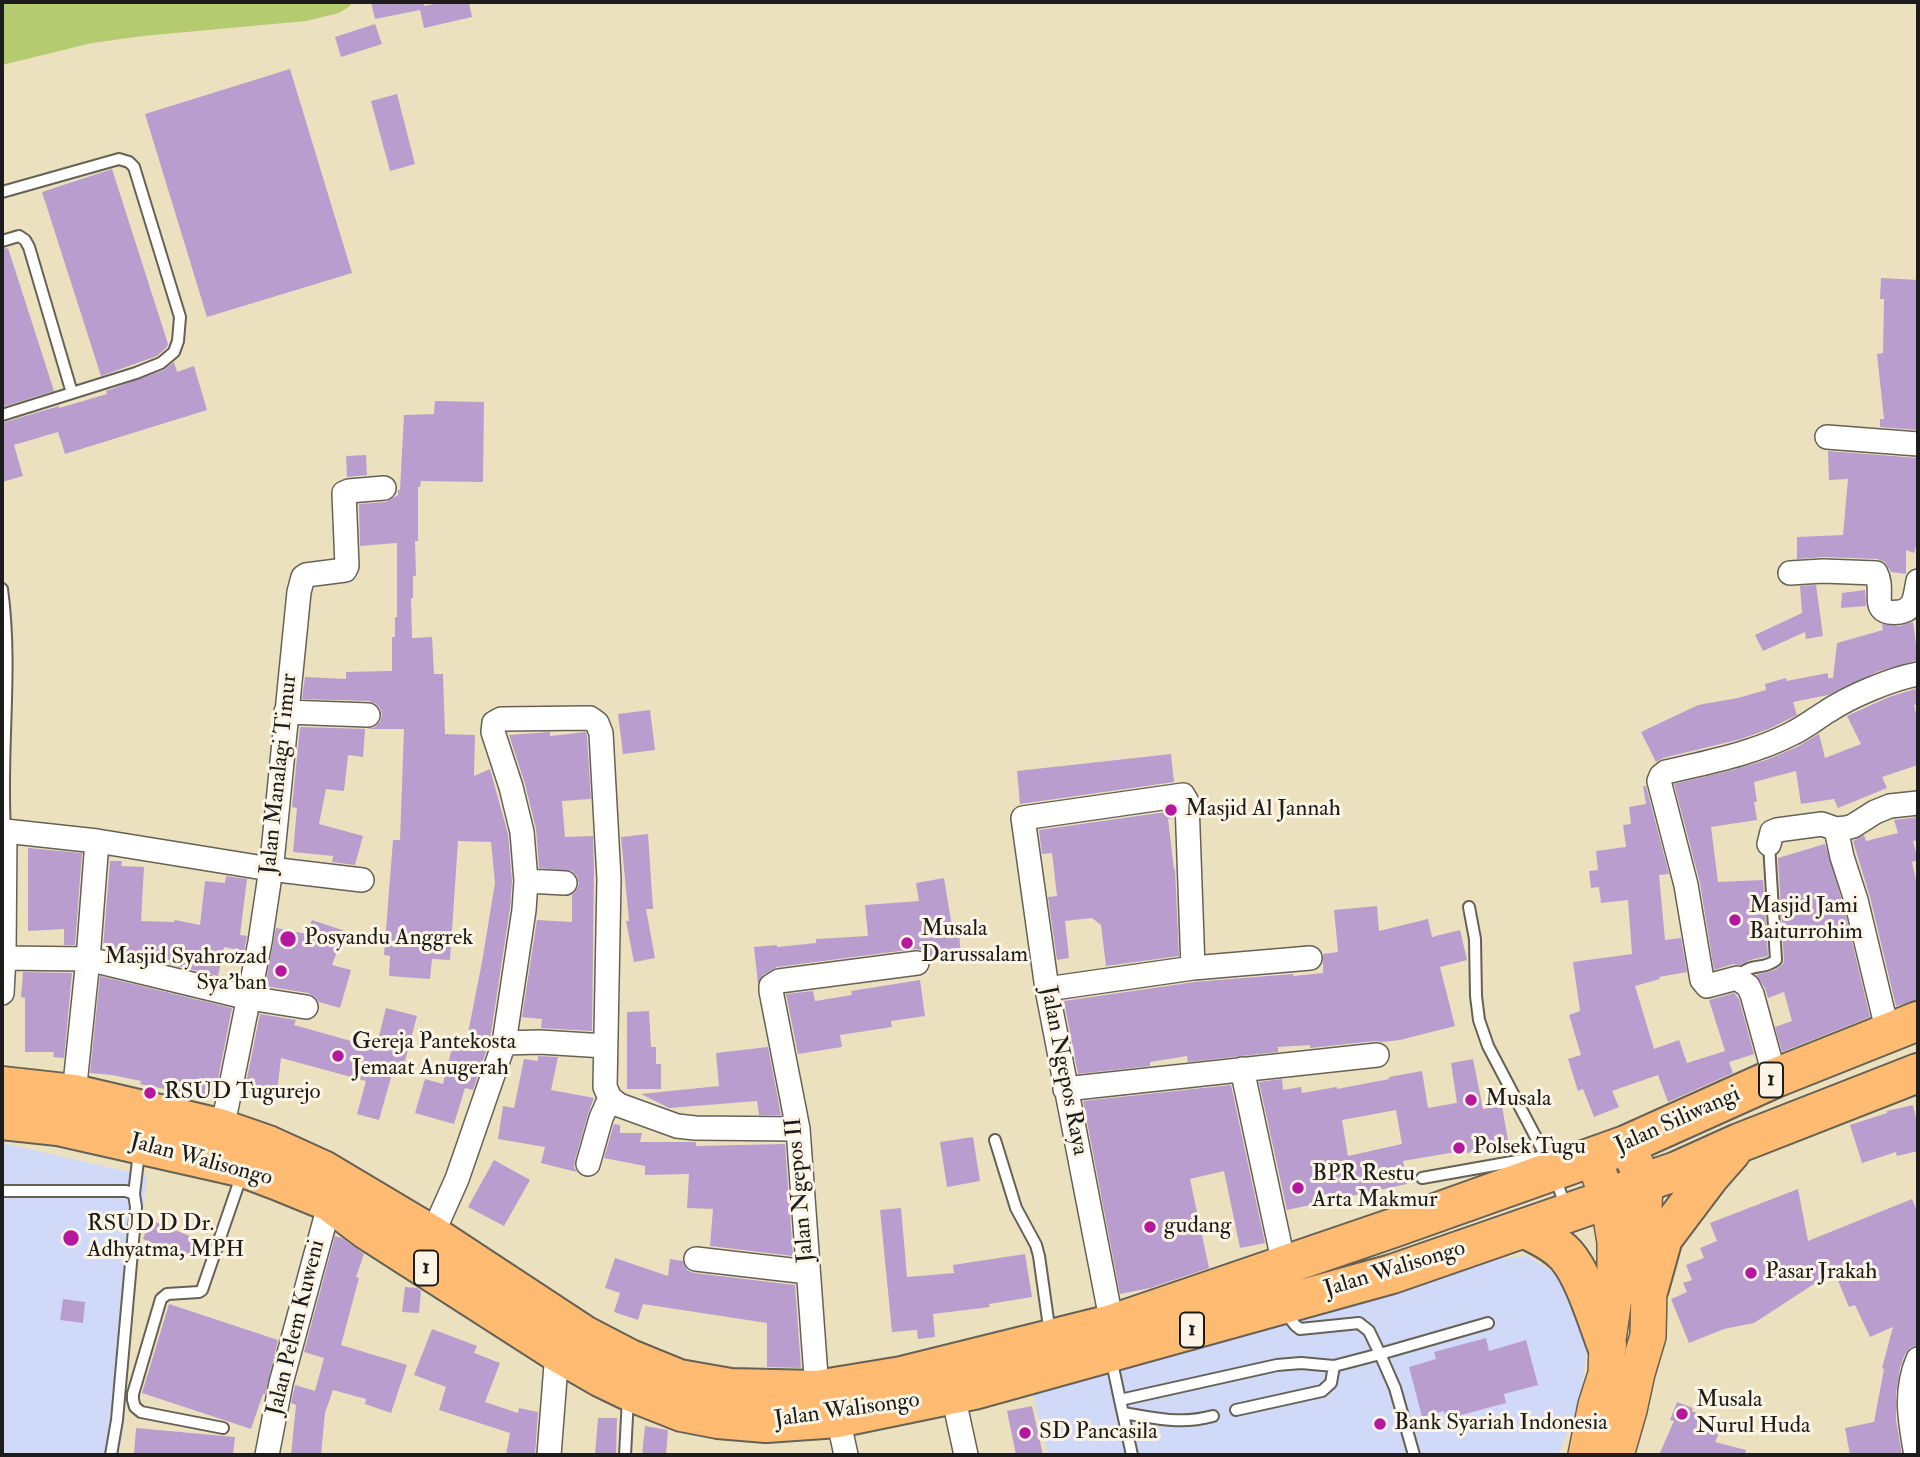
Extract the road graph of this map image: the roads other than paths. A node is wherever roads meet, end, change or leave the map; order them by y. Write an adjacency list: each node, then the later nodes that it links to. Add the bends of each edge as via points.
1 (2, 192): 3 (lane, via 119,159 134,167 180,317 178,341 174,352 160,363)
2 (2, 241): 3 (lane, via 19,236 29,247)
3 (72, 393): 4 (lane)
4 (2, 415)
5 (1827, 437): 6 (street)
6 (1918, 444)
7 (384, 488): 12 (street, Jalan Manalagi Timur, via 344,494 345,570 303,577)
8 (1790, 573): 9 (street, via 1876,573 1880,607 1888,613 1906,611 1913,605)
9 (1918, 581)
10 (2, 589): 14 (lane, via 7,624)
11 (1918, 674): 31 (street, via 1830,709 1774,742 1661,776 1702,980 1707,986)
12 (286, 712): 13 (street); 20 (street, Jalan Manalagi Timur)
13 (368, 715)
14 (2, 794): 17 (lane)
15 (1918, 803): 16 (street, via 1890,806 1853,826)
16 (1836, 829): 19 (street, via 1822,824 1777,830); 36 (street, via 1856,900)
17 (5, 831): 18 (street); 23 (street)
18 (97, 841): 20 (street); 28 (street)
19 (1769, 844): 31 (lane, via 1776,960 1746,969)
20 (271, 869): 21 (street); 34 (street, Jalan Manalagi Timur)
21 (362, 880)
22 (526, 881): 24 (street); 37 (street); 38 (street, via 522,832 492,726 502,719 590,718 601,733 609,879)
23 (3, 882): 26 (street)
24 (565, 883)
25 (1469, 907): 54 (lane, via 1479,1020)
26 (3, 958): 28 (street); 33 (street)
27 (1310, 958): 30 (street)
28 (88, 959): 34 (street); 45 (street)
29 (917, 963): 49 (street, Jalan Ngepos II, via 773,984)
30 (1194, 968): 32 (street); 32 (street, Jalan Ngepos Raya, via 1183,795 1023,818)
31 (1737, 978): 42 (street, via 1752,994)
32 (1047, 989): 44 (street, Jalan Ngepos Raya)
33 (2, 993)
34 (249, 998): 35 (street); 48 (street, Jalan Manalagi Timur)
35 (306, 1007)
36 (1903, 1027): 42 (highway, Jalan Siliwangi / 1)
37 (503, 1043): 38 (street); 65 (street, via 457,1179)
38 (605, 1046): 46 (street, via 605,1087)
39 (1377, 1055): 40 (street)
40 (1242, 1069): 44 (street); 67 (street)
41 (1918, 1073): 51 (highway, Jalan Siliwangi / 1)
42 (1775, 1078): 53 (highway, Jalan Siliwangi / 1)
43 (2, 1086): 45 (highway, Jalan Walisongo / 1)
44 (1065, 1088): 72 (street, Jalan Ngepos Raya)
45 (74, 1094): 48 (highway, Jalan Walisongo / 1)
46 (610, 1098): 49 (street, via 677,1126); 55 (street)
47 (2, 1120): 52 (highway, Jalan Walisongo / 1, via 58,1126)
48 (219, 1128): 65 (highway, Jalan Walisongo / 1, via 323,1170)
49 (798, 1129): 68 (street, Jalan Ngepos II)
50 (995, 1140): 73 (lane, via 1016,1209 1039,1256)
51 (1739, 1143): 58 (highway, Jalan Siliwangi / 1); 69 (highway, via 1663,1238)
52 (140, 1144): 56 (highway, Jalan Walisongo / 1); 60 (lane)
53 (1610, 1151): 54 (highway, Jalan Walisongo / 1); 58 (main road); 61 (main road)
54 (1549, 1163): 57 (lane); 63 (lane); 67 (highway, Jalan Walisongo / 1, via 1393,1228)
55 (588, 1164)
56 (244, 1168): 62 (highway, Jalan Walisongo / 1); 86 (lane, via 202,1290 160,1299 132,1400 141,1412)
57 (1422, 1178)
58 (1645, 1182): 61 (highway, Jalan Siliwangi / 1); 69 (main road, via 1643,1235)
59 (2, 1191): 60 (lane)
60 (134, 1194): 87 (lane)
61 (1608, 1199): 63 (highway, Jalan Walisongo / 1); 74 (main road, via 1615,1242 1615,1292)
62 (330, 1202): 75 (highway, Jalan Walisongo / 1); 88 (street, Jalan Pelem Kuweni, via 281,1383)
63 (1568, 1213): 64 (highway, Jalan Walisongo / 1)
64 (1524, 1228): 70 (highway, Jalan Walisongo / 1, via 1392,1274); 74 (highway, via 1567,1256)
65 (432, 1235): 82 (highway, Jalan Walisongo / 1, via 584,1335 630,1359 679,1378)
66 (696, 1259): 68 (street)
67 (1284, 1265): 72 (highway, Jalan Walisongo / 1)
68 (808, 1272): 82 (street, Jalan Ngepos II)
69 (1649, 1288): 96 (main road, via 1648,1336)
70 (1279, 1305): 72 (highway, Jalan Walisongo / 1); 76 (lane, via 1300,1329 1359,1323 1369,1331)
71 (1488, 1323): 76 (lane)
72 (1111, 1338): 73 (highway, Jalan Walisongo / 1); 79 (highway, Jalan Walisongo / 1); 81 (lane)
73 (1051, 1339): 79 (highway, Jalan Walisongo / 1)
74 (1607, 1346): 95 (main road, via 1606,1374)
75 (557, 1352): 80 (highway, Jalan Walisongo / 1); 89 (street)
76 (1380, 1354): 78 (lane); 94 (lane)
77 (1918, 1359): 97 (street, via 1908,1409)
78 (1334, 1366): 81 (lane, via 1277,1365); 83 (lane, via 1331,1383 1322,1391)
79 (942, 1387): 82 (highway, Jalan Walisongo / 1, via 856,1385); 92 (street)
80 (629, 1391): 82 (highway, Jalan Walisongo / 1, via 682,1412 766,1423); 90 (lane)
81 (1120, 1400): 84 (lane)
82 (828, 1404): 91 (street, Jalan Ngepos II)
83 (1236, 1410)
84 (1123, 1413): 85 (lane, via 1175,1421); 93 (lane)
85 (1213, 1416)
86 (223, 1429)
87 (111, 1455)
88 (267, 1455)
89 (549, 1455)
90 (625, 1455)
91 (846, 1455)
92 (966, 1455)
93 (1132, 1455)
94 (1414, 1455)
95 (1586, 1455)
96 (1616, 1455)
97 (1916, 1455)

